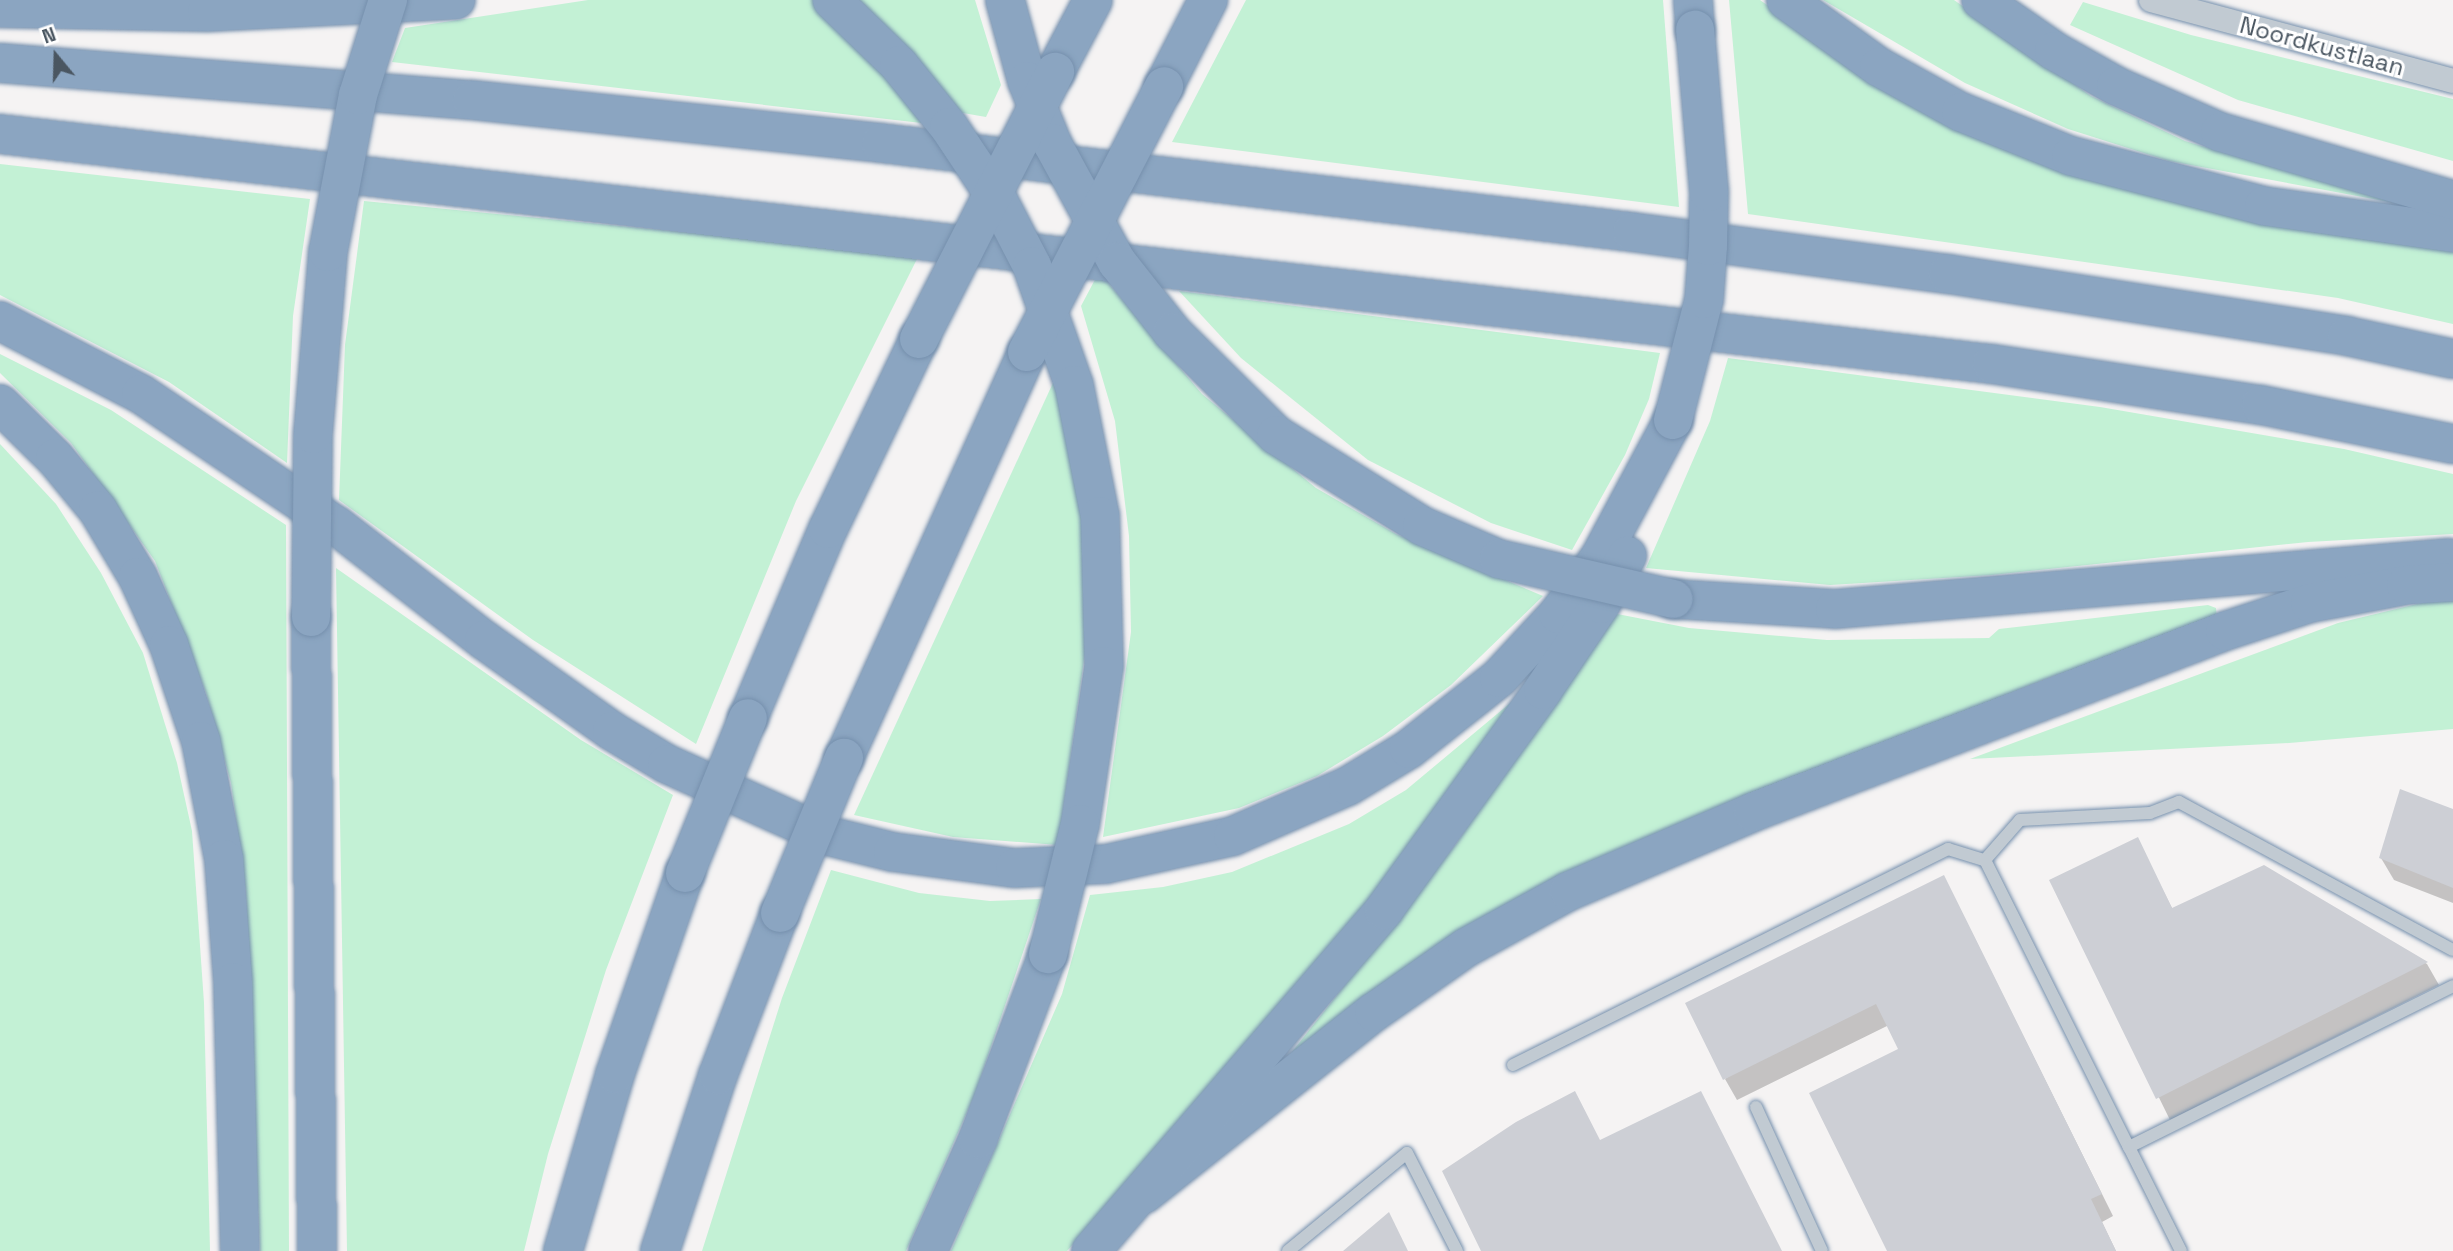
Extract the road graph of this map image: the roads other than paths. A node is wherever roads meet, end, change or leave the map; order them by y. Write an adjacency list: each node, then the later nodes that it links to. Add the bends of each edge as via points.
1 (388, 0): 33 (highway, bridge, via 358,95 328,252 313,434)
2 (456, 0): 12 (highway, via 207,12)
3 (832, 0): 36 (highway, bridge, via 899,65 999,202 1032,266 1074,385 1100,516 1104,666 1080,824 1048,954 978,1139)
4 (1005, 0): 23 (highway, bridge, via 1027,81 1052,143 1117,262 1172,332 1276,435 1422,526 1499,559 1673,599 1835,609)
5 (1093, 0): 34 (highway, bridge, via 919,339 828,529 685,873 615,1074)
6 (1208, 0): 35 (highway, bridge, via 1027,352 844,758 718,1075)
7 (1693, 0): 21 (highway, bridge, via 1709,192 1708,246 1704,299)
8 (1786, 0): 17 (highway, via 1879,67 1961,112 2071,156 2264,206)
9 (1981, 0): 16 (highway, via 2054,51 2116,86 2220,132)
10 (2151, 0): 11 (street, Noordkustlaan)
11 (2184, 4): 14 (street, Noordkustlaan)
12 (0, 8)
13 (0, 63): 19 (highway, via 513,104 1632,232 1948,274 2347,336)
14 (2453, 81)
15 (0, 134): 22 (highway, via 1978,362 2261,405)
16 (2453, 200)
17 (2453, 233)
18 (0, 321): 21 (highway, via 141,394 337,526 612,732 667,764 824,835 893,852 1015,868 1106,864 1233,836 1348,786 1409,749 1499,678 1558,614 1600,557)
19 (2453, 359)
20 (0, 404): 32 (highway, via 55,457 98,510 125,555 169,645 201,741 223,859 233,982)
21 (1673, 421): 31 (highway, via 1656,494 1621,568 1543,690 1384,910 1301,1012 1185,1136)
22 (2453, 443)
23 (2453, 557)
24 (2453, 582): 31 (highway, via 2310,603 2225,631 1741,817 1569,891 1467,947 1374,1012)
25 (1985, 860): 26 (lane, via 2020,820 2150,813 2179,802); 28 (lane, via 1948,849); 30 (lane)
26 (2453, 950)
27 (2453, 986): 30 (lane)
28 (1513, 1065)
29 (1756, 1107): 40 (lane)
30 (2129, 1147): 41 (lane)
31 (1144, 1194): 37 (highway)
32 (240, 1251)
33 (317, 1251)
34 (563, 1251)
35 (660, 1251)
36 (928, 1251)
37 (1091, 1251)
38 (1288, 1251): 39 (lane, via 1407,1153)
39 (1457, 1251)
40 (1822, 1251)
41 (2181, 1251)

